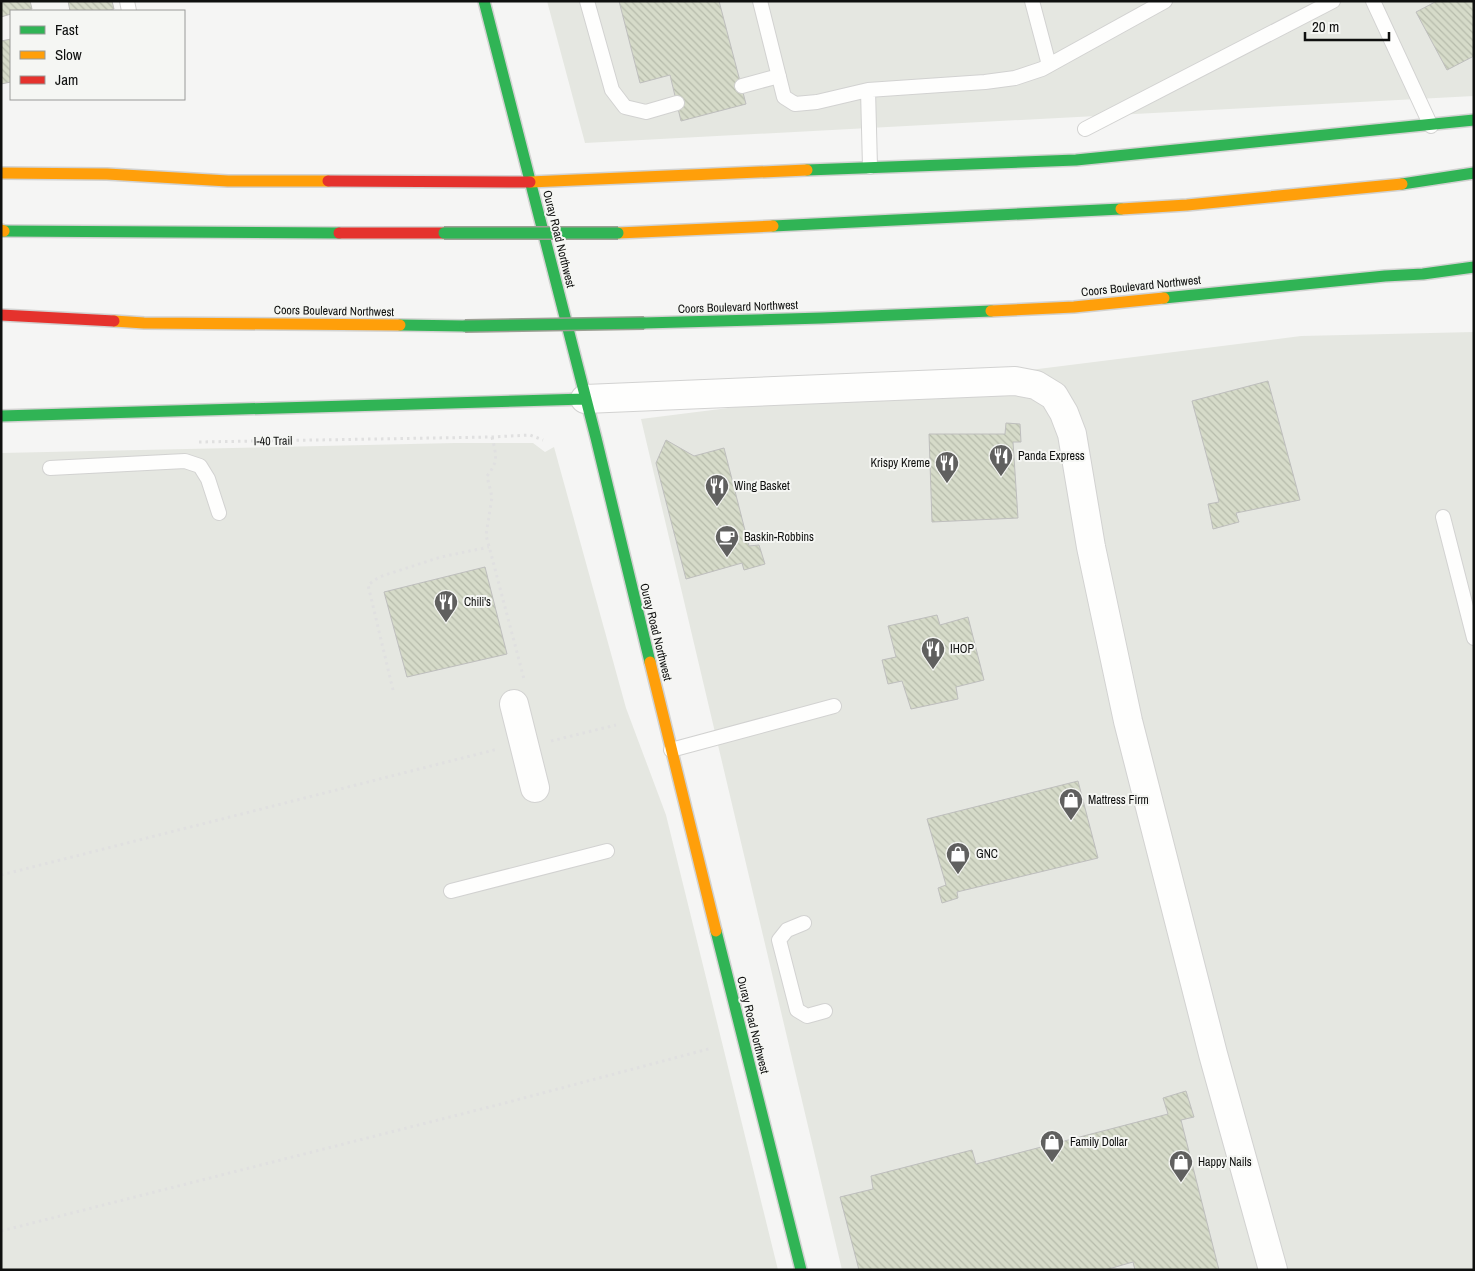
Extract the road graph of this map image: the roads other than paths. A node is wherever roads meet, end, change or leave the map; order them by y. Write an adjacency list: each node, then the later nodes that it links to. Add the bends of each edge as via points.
1 (484, 1): 19 (main road, Ouray Road Northwest)
2 (587, 1): 12 (lane, via 612,90 625,107 646,112)
3 (760, 1): 9 (lane)
4 (1032, 1): 8 (lane)
5 (1165, 1): 8 (lane)
6 (1333, 1): 15 (lane)
7 (1373, 1): 14 (lane)
8 (1049, 65): 11 (lane, via 1015,78)
9 (779, 76): 10 (lane); 11 (lane, via 784,97 795,104)
10 (742, 86)
11 (868, 90): 16 (lane)
12 (676, 103)
13 (1474, 120): 14 (main road)
14 (1431, 126): 16 (main road, via 1076,160)
15 (1085, 129)
16 (870, 167): 19 (main road)
17 (1, 173): 19 (main road, via 228,180)
18 (1474, 173): 20 (main road, bridge, via 1385,186 1188,205 618,233)
19 (530, 182): 27 (main road, Ouray Road Northwest)
20 (2, 231)
21 (1474, 267): 22 (main road, Coors Boulevard Northwest)
22 (1423, 274): 23 (main road); 25 (main road, Coors Boulevard Northwest, bridge, via 1074,307 832,317 465,326)
23 (1474, 275)
24 (1, 315): 25 (main road, Coors Boulevard Northwest)
25 (144, 324): 26 (main road)
26 (39, 328)
27 (585, 399): 28 (main road); 35 (main road, Ouray Road Northwest); 42 (street, via 1015,380 1036,385 1054,396 1072,434 1091,546 1128,721 1213,1054)
28 (1, 416)
29 (50, 468): 30 (lane, via 185,461 200,466 208,479)
30 (219, 513)
31 (1442, 516): 32 (lane)
32 (1474, 638)
33 (520, 695): 36 (street, via 525,745)
34 (834, 706): 35 (lane)
35 (671, 750): 41 (main road, Ouray Road Northwest)
36 (535, 788)
37 (607, 851): 38 (lane)
38 (451, 892)
39 (804, 923): 40 (lane, via 787,930 779,940 798,1010 807,1016)
40 (825, 1011)
41 (801, 1270)
42 (1273, 1270)

